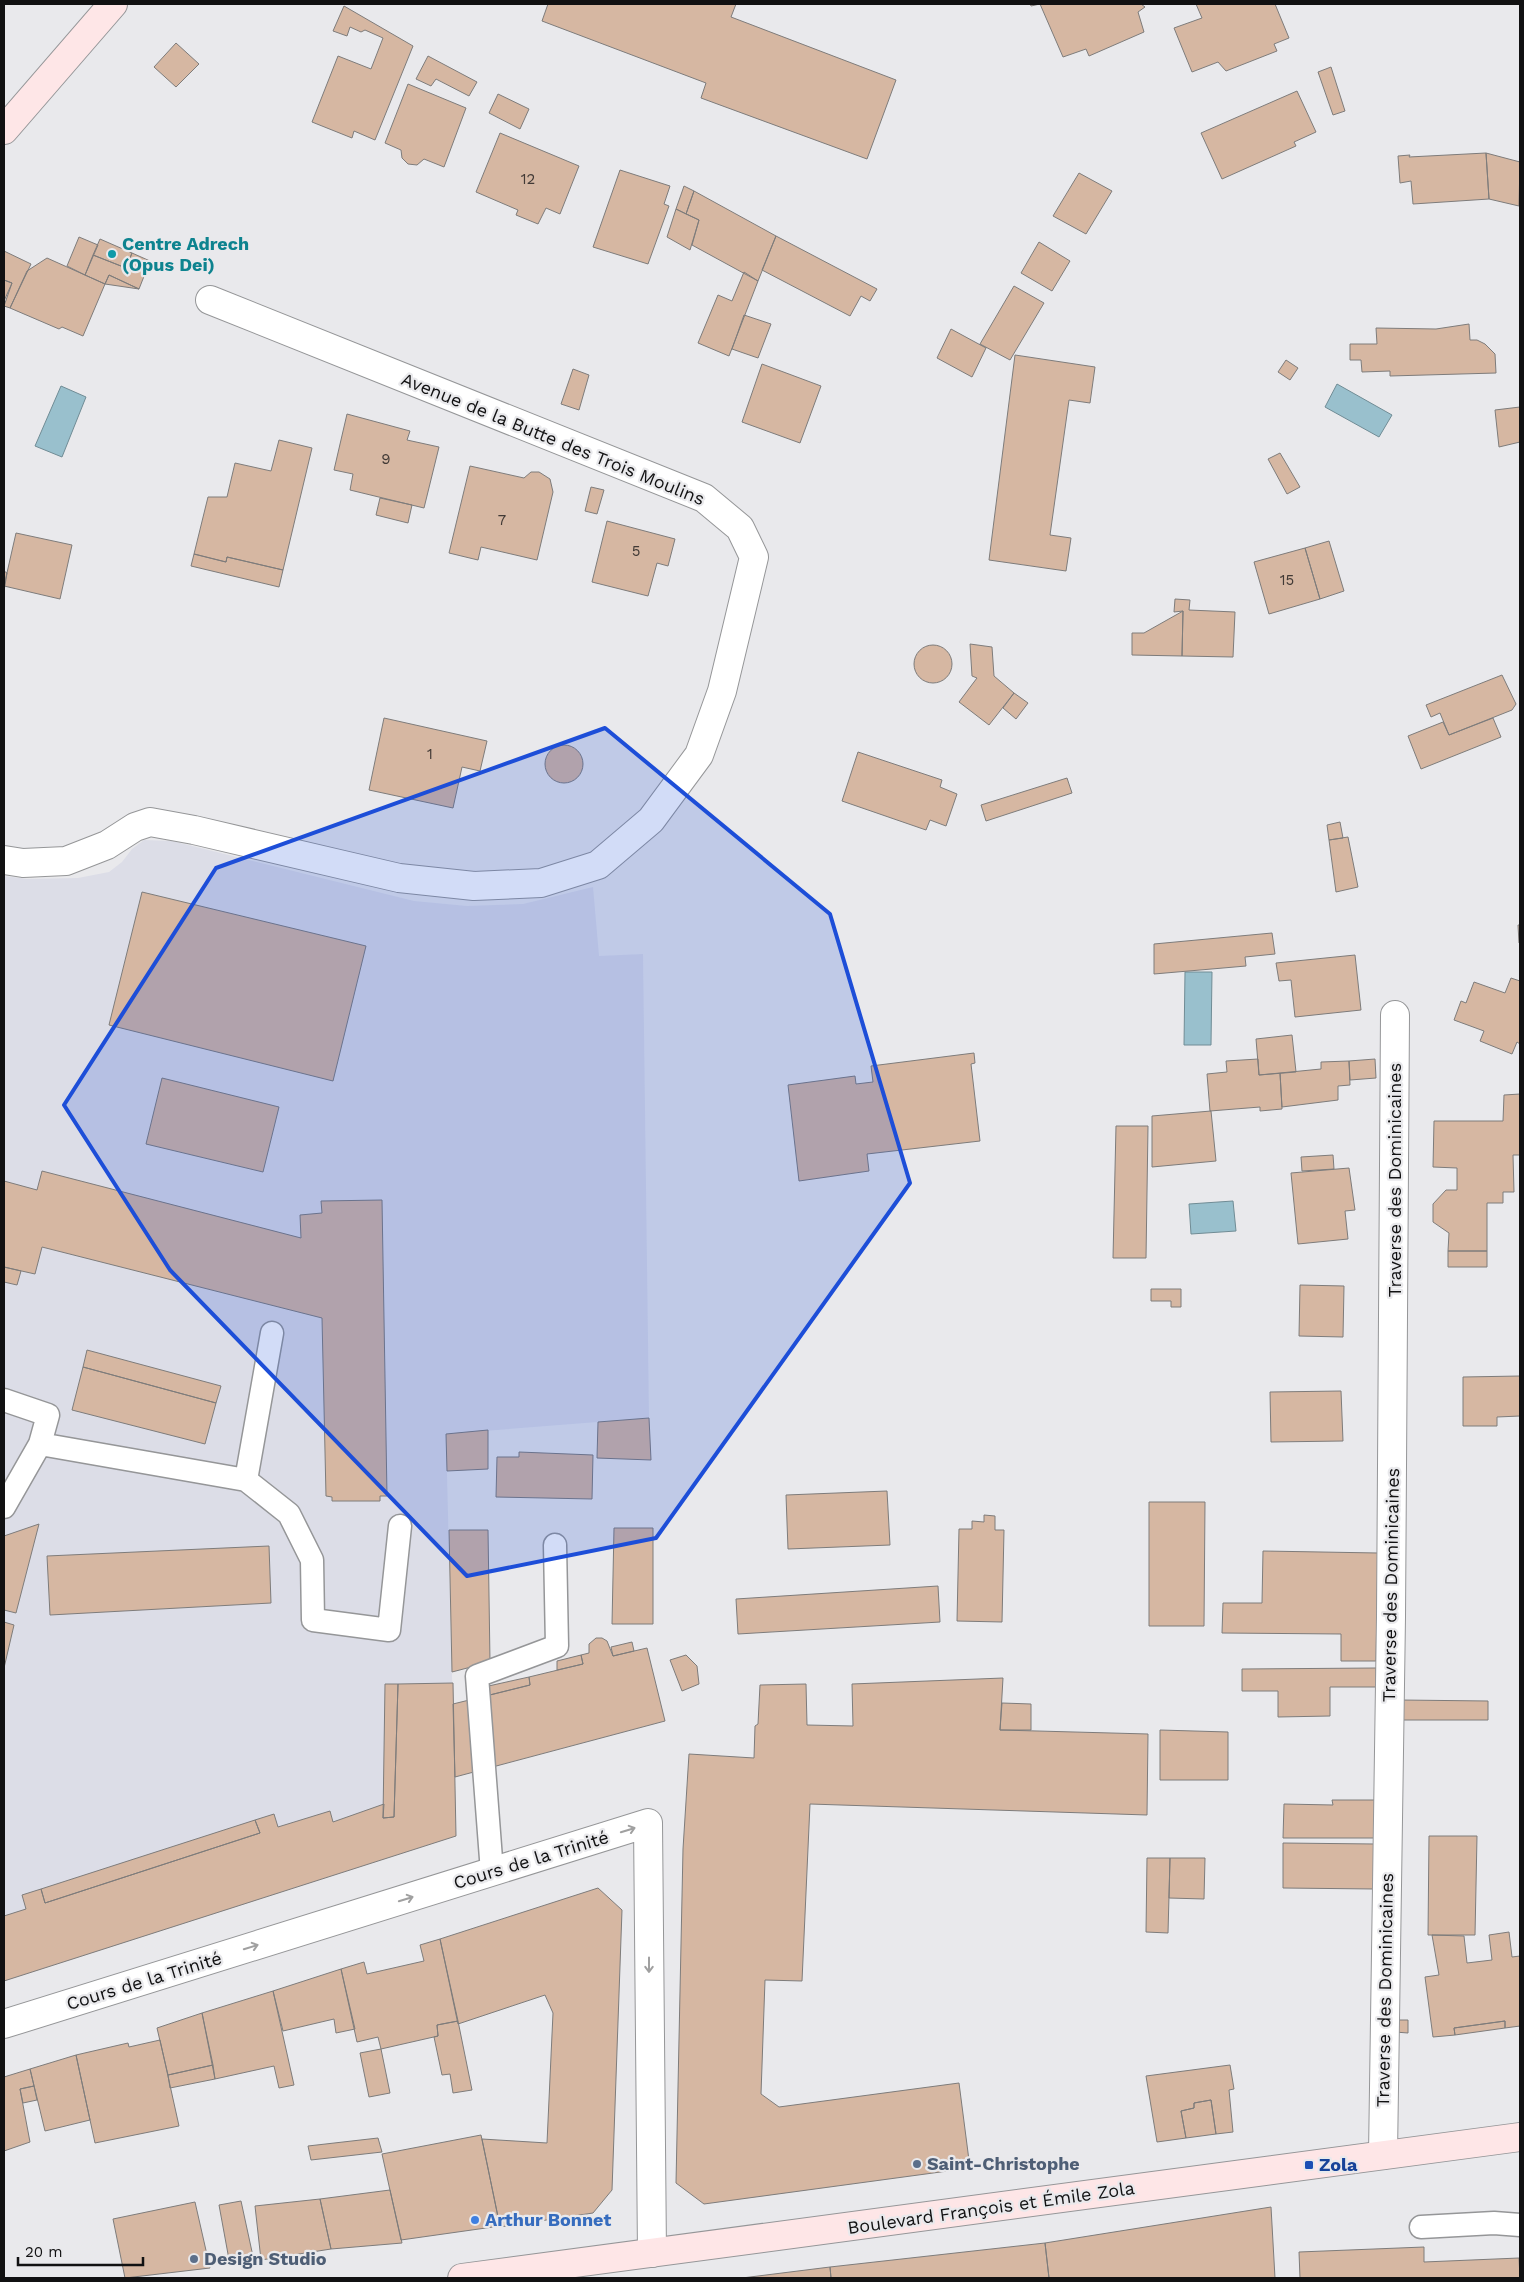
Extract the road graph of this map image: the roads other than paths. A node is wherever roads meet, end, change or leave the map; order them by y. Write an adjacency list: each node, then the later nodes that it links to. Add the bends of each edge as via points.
1 (113, 4): 2 (main road)
2 (4, 130)
3 (210, 300): 4 (street, Avenue de la Butte des Trois Moulins, via 704,498 740,528 754,557 722,691 703,746 651,820 598,865 541,883 474,886 399,878 150,822 135,827 107,845 66,861 24,863)
4 (4, 860)
5 (1395, 1014): 16 (street, Traverse des Dominicaines)
6 (272, 1334): 9 (lane)
7 (4, 1400): 8 (lane, via 48,1415)
8 (40, 1444): 9 (lane); 10 (lane)
9 (246, 1480): 11 (lane, via 290,1514 312,1560 313,1620 389,1630)
10 (4, 1507)
11 (400, 1526)
12 (555, 1545): 13 (lane, via 557,1646 477,1676)
13 (492, 1872): 14 (street, Cours de la Trinité, one-way to 13); 19 (street, Cours de la Trinité, one-way to 19, via 648,1823)
14 (4, 2024)
15 (1520, 2138): 16 (main road, Boulevard François et Émile Zola)
16 (1383, 2155): 19 (main road, Boulevard François et Émile Zola)
17 (1520, 2226): 18 (lane, via 1494,2222)
18 (1421, 2227)
19 (652, 2253): 20 (main road, Boulevard François et Émile Zola)
20 (462, 2278)

